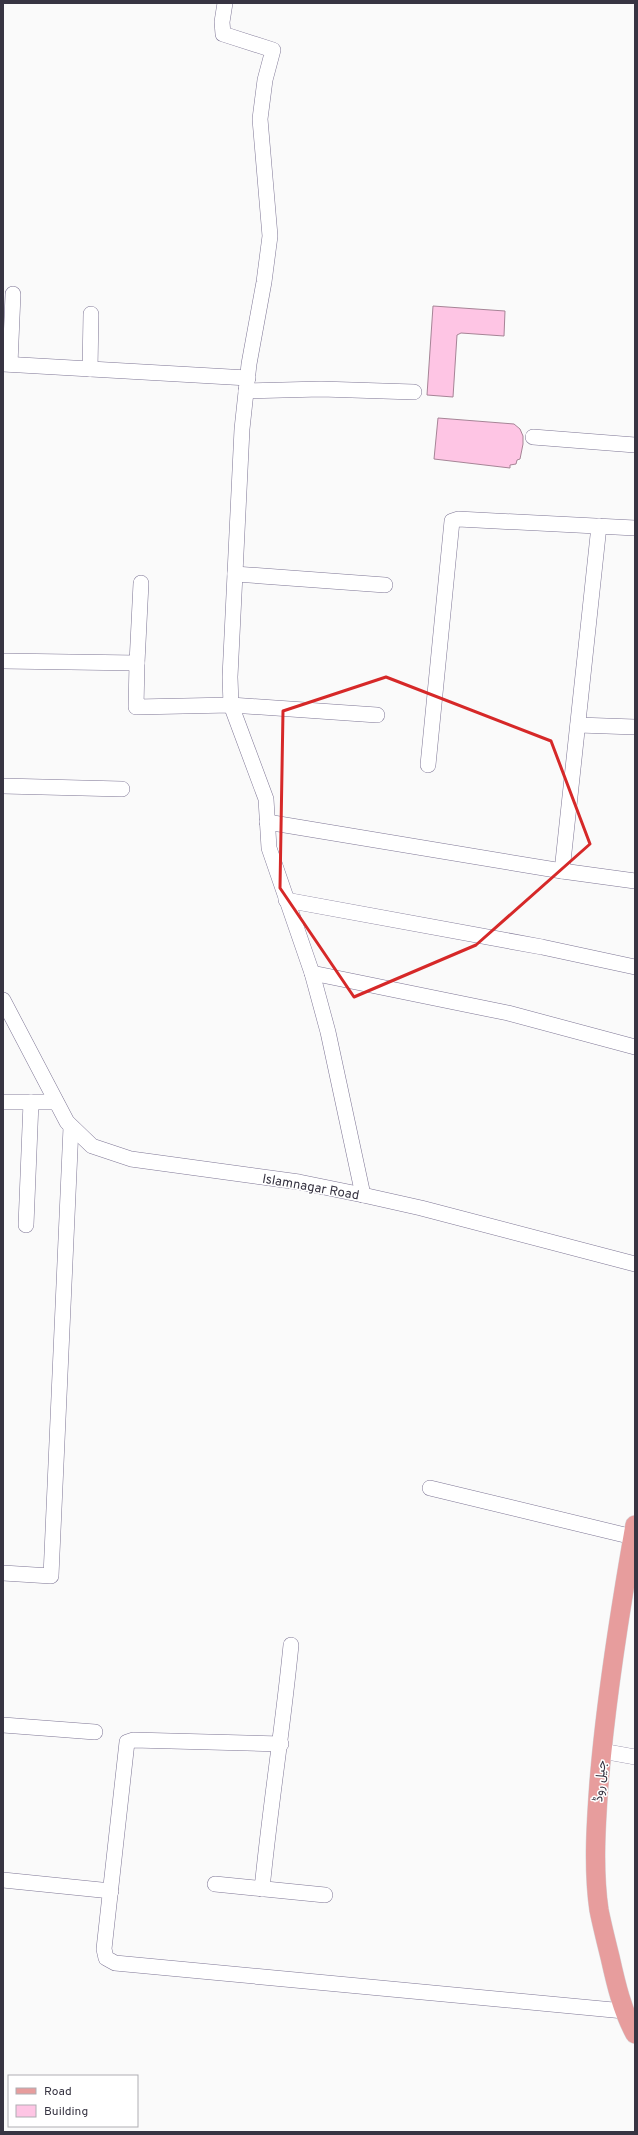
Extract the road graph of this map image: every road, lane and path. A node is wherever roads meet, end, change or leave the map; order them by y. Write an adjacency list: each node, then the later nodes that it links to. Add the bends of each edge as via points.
1 (225, 3): 6 (street, via 223,34 273,50 265,80 260,119 270,236)
2 (13, 294): 4 (street)
3 (91, 314): 5 (street)
4 (6, 364): 5 (street)
5 (90, 369): 6 (street)
6 (247, 385): 7 (street); 12 (street, via 242,429)
7 (414, 392)
8 (533, 437): 9 (street)
9 (635, 445)
10 (599, 526): 11 (street); 19 (street); 21 (street, via 458,519 452,521)
11 (635, 528)
12 (235, 574): 14 (street); 17 (street)
13 (141, 583): 16 (street)
14 (385, 585)
15 (3, 661): 16 (street)
16 (137, 663): 17 (street, via 136,707)
17 (231, 705): 18 (street); 24 (street, via 266,800)
18 (376, 715)
19 (578, 725): 20 (street); 25 (street)
20 (635, 727)
21 (428, 765)
22 (3, 786): 23 (street)
23 (122, 789)
24 (267, 822): 25 (street); 27 (street, via 269,848)
25 (562, 871): 26 (street)
26 (635, 881)
27 (286, 900): 28 (street, via 542,947); 29 (street)
28 (635, 967)
29 (312, 973): 31 (street, via 508,1013); 36 (street, via 328,1032)
30 (3, 1000): 34 (street, Islamnagar Road)
31 (635, 1047)
32 (3, 1102): 33 (street)
33 (31, 1102): 34 (street); 37 (street)
34 (56, 1102): 35 (street, Islamnagar Road)
35 (72, 1127): 36 (street, Islamnagar Road, via 92,1146 131,1159 299,1182); 41 (street, via 51,1576)
36 (363, 1195): 38 (street, Islamnagar Road)
37 (26, 1225)
38 (635, 1264)
39 (430, 1488): 40 (street)
40 (634, 1531): 46 (main road, جیل روڈ)
41 (3, 1573)
42 (291, 1645): 45 (street)
43 (3, 1725): 44 (street)
44 (94, 1732)
45 (281, 1744): 50 (street, via 270,1807); 51 (street, via 133,1740 127,1742)
46 (602, 1751): 47 (street); 53 (main road, جیل روڈ, via 596,1855 599,1909)
47 (635, 1757)
48 (3, 1880): 51 (street)
49 (215, 1884): 50 (street)
50 (262, 1889): 52 (street)
51 (111, 1891): 53 (street, via 104,1949 106,1958 115,1963)
52 (325, 1895)
53 (624, 2011): 54 (main road, جیل روڈ)
54 (634, 2031)

